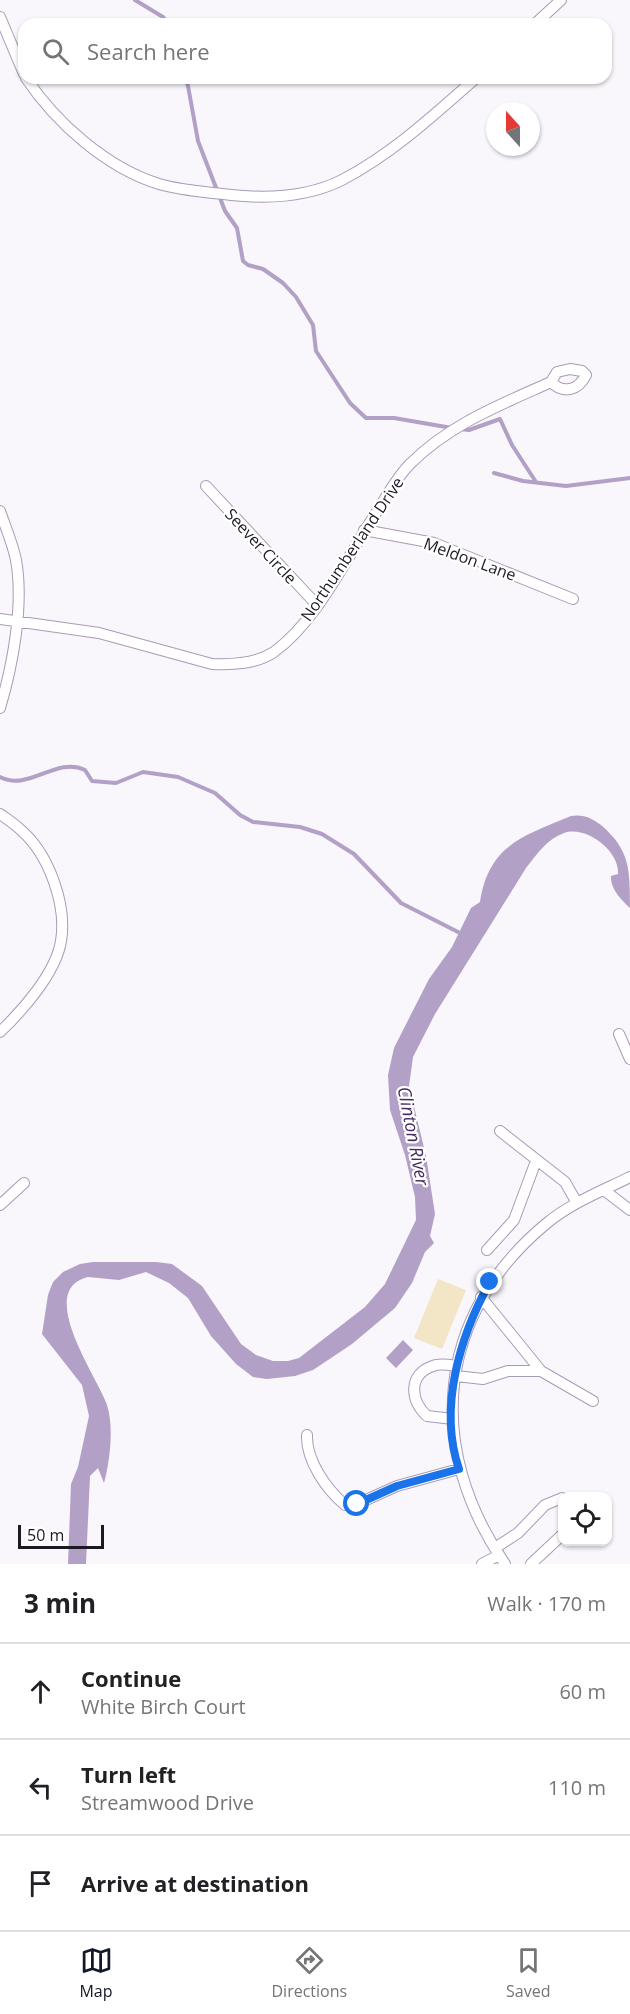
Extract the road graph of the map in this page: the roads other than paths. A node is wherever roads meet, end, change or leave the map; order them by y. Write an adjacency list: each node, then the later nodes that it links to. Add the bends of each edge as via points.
1 (561, 0): 3 (street)
2 (0, 16): 4 (street)
3 (542, 18)
4 (18, 60)
5 (30, 84): 6 (street, via 51,112 94,149 158,184 190,191 265,196 284,196 341,181 404,140)
6 (469, 84)
7 (551, 382): 10 (street, Northumberland Drive, via 452,428 430,444 390,488)
8 (206, 486): 12 (street, Seever Circle)
9 (0, 511): 14 (street, via 16,560)
10 (364, 530): 11 (street, Meldon Lane, via 434,543); 12 (street, Northumberland Drive)
11 (573, 599)
12 (317, 604): 14 (street, Northumberland Drive, via 307,620 273,652 231,665 212,664 99,633)
13 (0, 619): 14 (street, Northumberland Drive)
14 (17, 621): 15 (street)
15 (0, 708)
16 (0, 814): 17 (street, via 24,832 43,859 62,922 61,942 41,984)
17 (0, 1032)
18 (619, 1034): 19 (street)
19 (630, 1059)
20 (500, 1131): 21 (street)
21 (536, 1161): 25 (street, via 565,1182); 28 (street, via 514,1220)
22 (630, 1177): 24 (street)
23 (24, 1183): 26 (street)
24 (603, 1190): 25 (street); 27 (street)
25 (577, 1203): 29 (street, via 519,1247)
26 (0, 1205)
27 (630, 1210)
28 (486, 1250)
29 (482, 1297): 30 (street, via 462,1341); 31 (street)
30 (457, 1371): 31 (street, via 483,1379 508,1371); 33 (street); 33 (street, via 434,1365 420,1374 413,1386 414,1399 427,1416)
31 (541, 1371): 32 (street)
32 (593, 1401)
33 (453, 1419): 35 (street)
34 (307, 1435): 35 (street, via 314,1462 345,1505)
35 (459, 1469): 38 (street, via 477,1516)
36 (558, 1500): 38 (street, via 545,1505)
37 (558, 1539): 40 (street)
38 (500, 1556): 39 (street)
39 (482, 1564)
40 (531, 1564)

